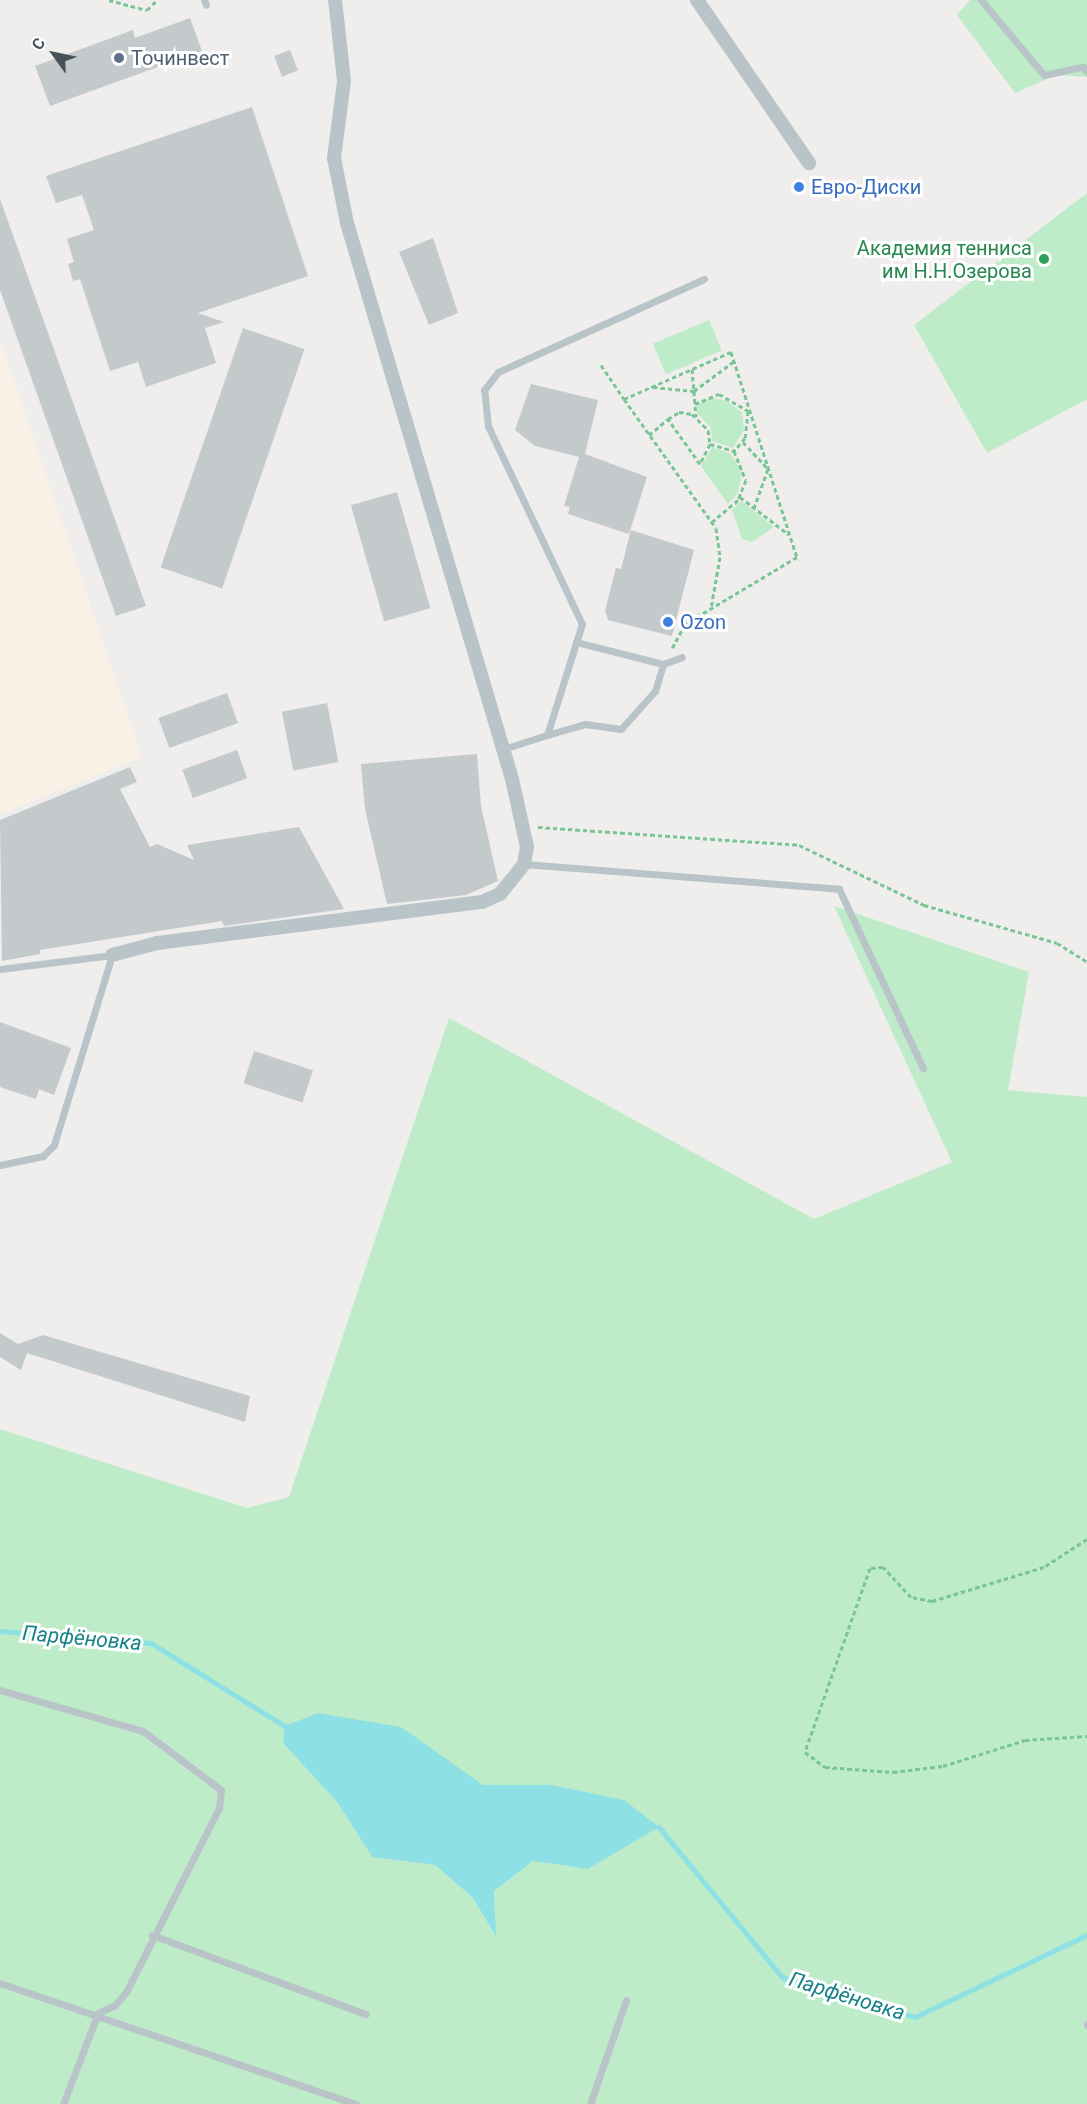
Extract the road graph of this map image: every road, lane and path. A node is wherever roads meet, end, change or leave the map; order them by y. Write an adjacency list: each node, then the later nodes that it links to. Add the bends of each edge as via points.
1 (109, 0): 2 (path, via 147,10)
2 (157, 0)
3 (336, 0): 33 (street, via 344,81 334,158 347,223)
4 (697, 0): 7 (street)
5 (981, 0): 6 (lane, via 1044,75 1083,67)
6 (1087, 72)
7 (809, 163)
8 (704, 279): 29 (lane, via 498,372 483,390 488,426 582,624)
9 (733, 361): 11 (path, via 731,352); 13 (path); 16 (path)
10 (602, 365): 14 (path)
11 (692, 369): 12 (path); 13 (path)
12 (651, 387): 13 (path); 14 (path)
13 (694, 391): 15 (path)
14 (624, 399): 19 (path)
15 (695, 404): 16 (path, via 719,394); 17 (path)
16 (748, 411): 20 (path); 23 (path)
17 (696, 417): 18 (path, via 679,412); 21 (path, via 708,430)
18 (668, 419): 19 (path); 21 (path, via 700,464)
19 (650, 435): 26 (path)
20 (743, 442): 22 (path); 23 (path)
21 (710, 444): 22 (path)
22 (734, 451): 24 (path, via 745,469)
23 (768, 469): 25 (path); 27 (path)
24 (740, 497): 25 (path); 26 (path)
25 (754, 508): 27 (path)
26 (712, 522): 28 (path, via 720,557)
27 (790, 535): 28 (path, via 797,557)
28 (711, 608): 31 (path, via 685,624)
29 (576, 642): 31 (lane); 32 (lane)
30 (682, 657): 31 (lane)
31 (663, 664): 32 (lane, via 656,691 621,729 585,724)
32 (547, 735): 33 (lane)
33 (502, 749): 34 (street)
34 (524, 826): 35 (street); 37 (path, via 800,845 924,905 1057,943)
35 (524, 864): 36 (street, via 500,894 482,902 157,943); 39 (lane, via 839,889)
36 (112, 955): 38 (lane); 40 (lane, via 54,1145 44,1156)
37 (1087, 962)
38 (0, 969)
39 (923, 1068)
40 (0, 1165)
41 (1087, 1539): 43 (path, via 1044,1567 932,1601 911,1597 883,1567 870,1568 806,1752 825,1767 893,1772 943,1766 1025,1740)
42 (0, 1690): 44 (lane, via 143,1731 221,1790 219,1808)
43 (1087, 1736)
44 (152, 1935): 47 (lane, via 126,1992 116,2005); 48 (lane)
45 (0, 1983): 47 (lane)
46 (626, 2000): 51 (lane)
47 (98, 2013): 49 (lane); 50 (lane)
48 (366, 2014)
49 (63, 2104)
50 (356, 2104)
51 (590, 2104)

